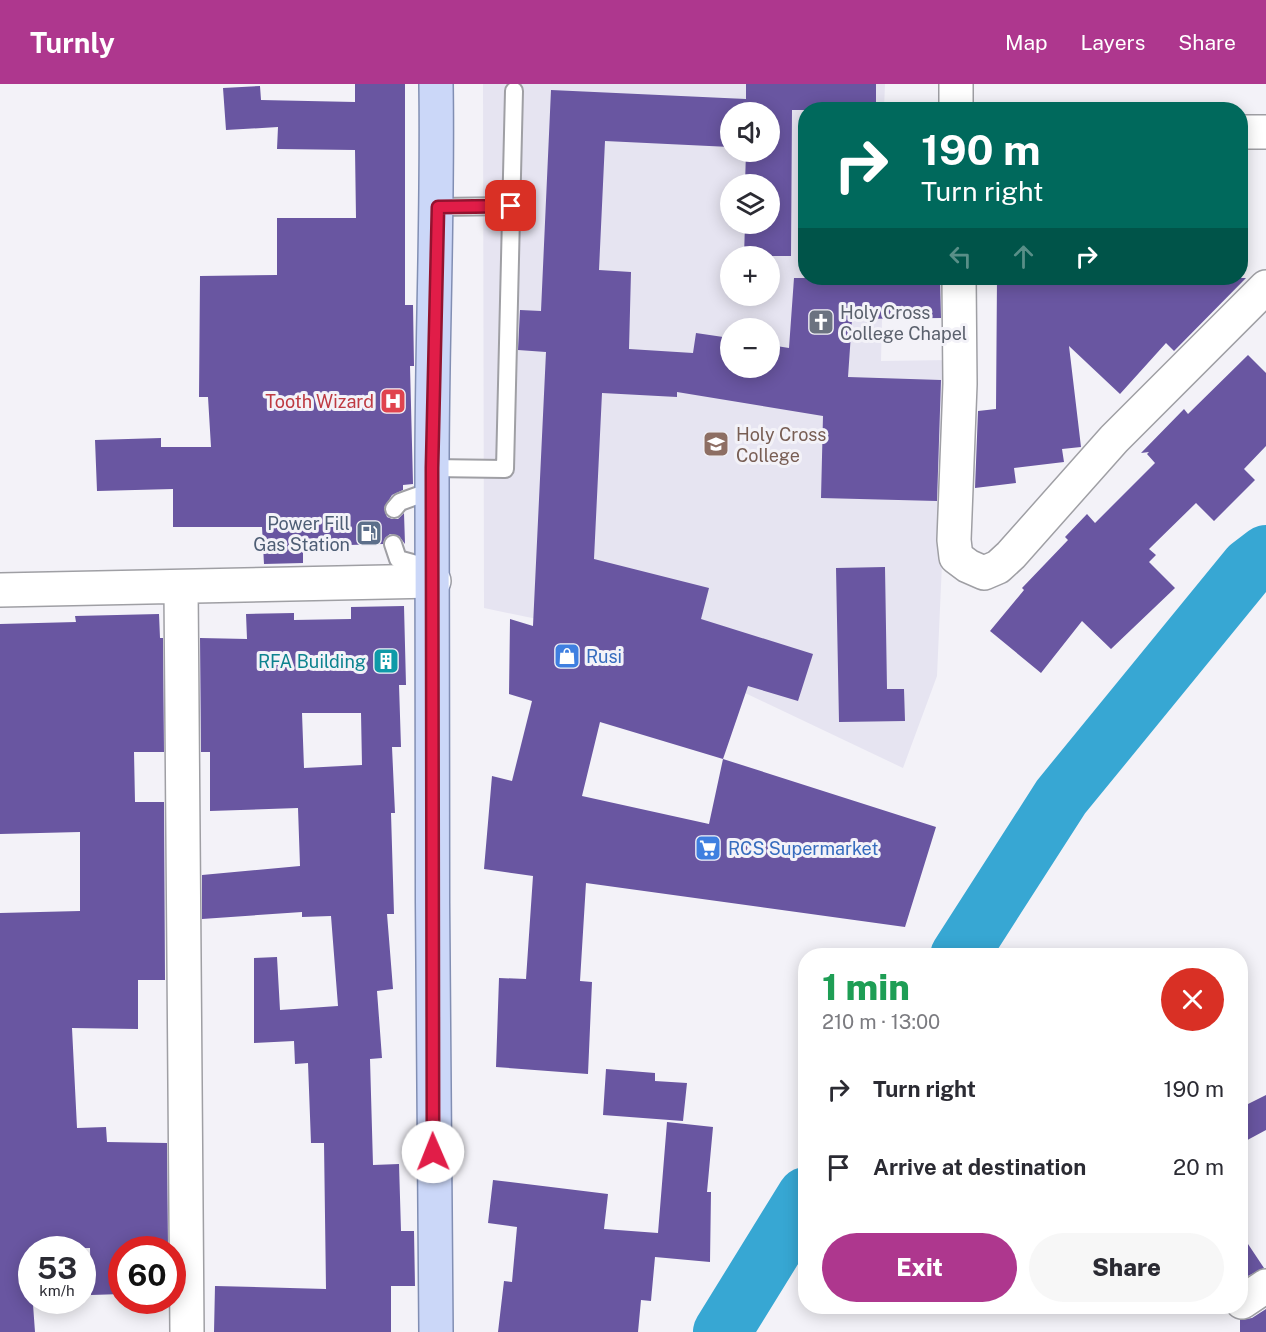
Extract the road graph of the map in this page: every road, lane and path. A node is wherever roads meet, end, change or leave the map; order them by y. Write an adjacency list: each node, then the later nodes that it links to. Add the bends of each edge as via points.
1 (436, 84): 8 (main road)
2 (956, 84): 4 (street)
3 (514, 91): 7 (lane)
4 (956, 102)
5 (1248, 132): 6 (street)
6 (1266, 132)
7 (511, 206): 8 (lane); 11 (lane, via 505,469)
8 (438, 207): 11 (main road)
9 (959, 285): 10 (street, via 954,540 956,557 984,573 999,567 1011,555 1114,439)
10 (1266, 288)
11 (433, 479): 12 (lane); 13 (main road)
12 (394, 509)
13 (434, 575): 14 (street, via 396,562); 17 (main road)
14 (181, 587): 15 (street); 16 (street)
15 (0, 590)
16 (187, 1332)
17 (436, 1332)

